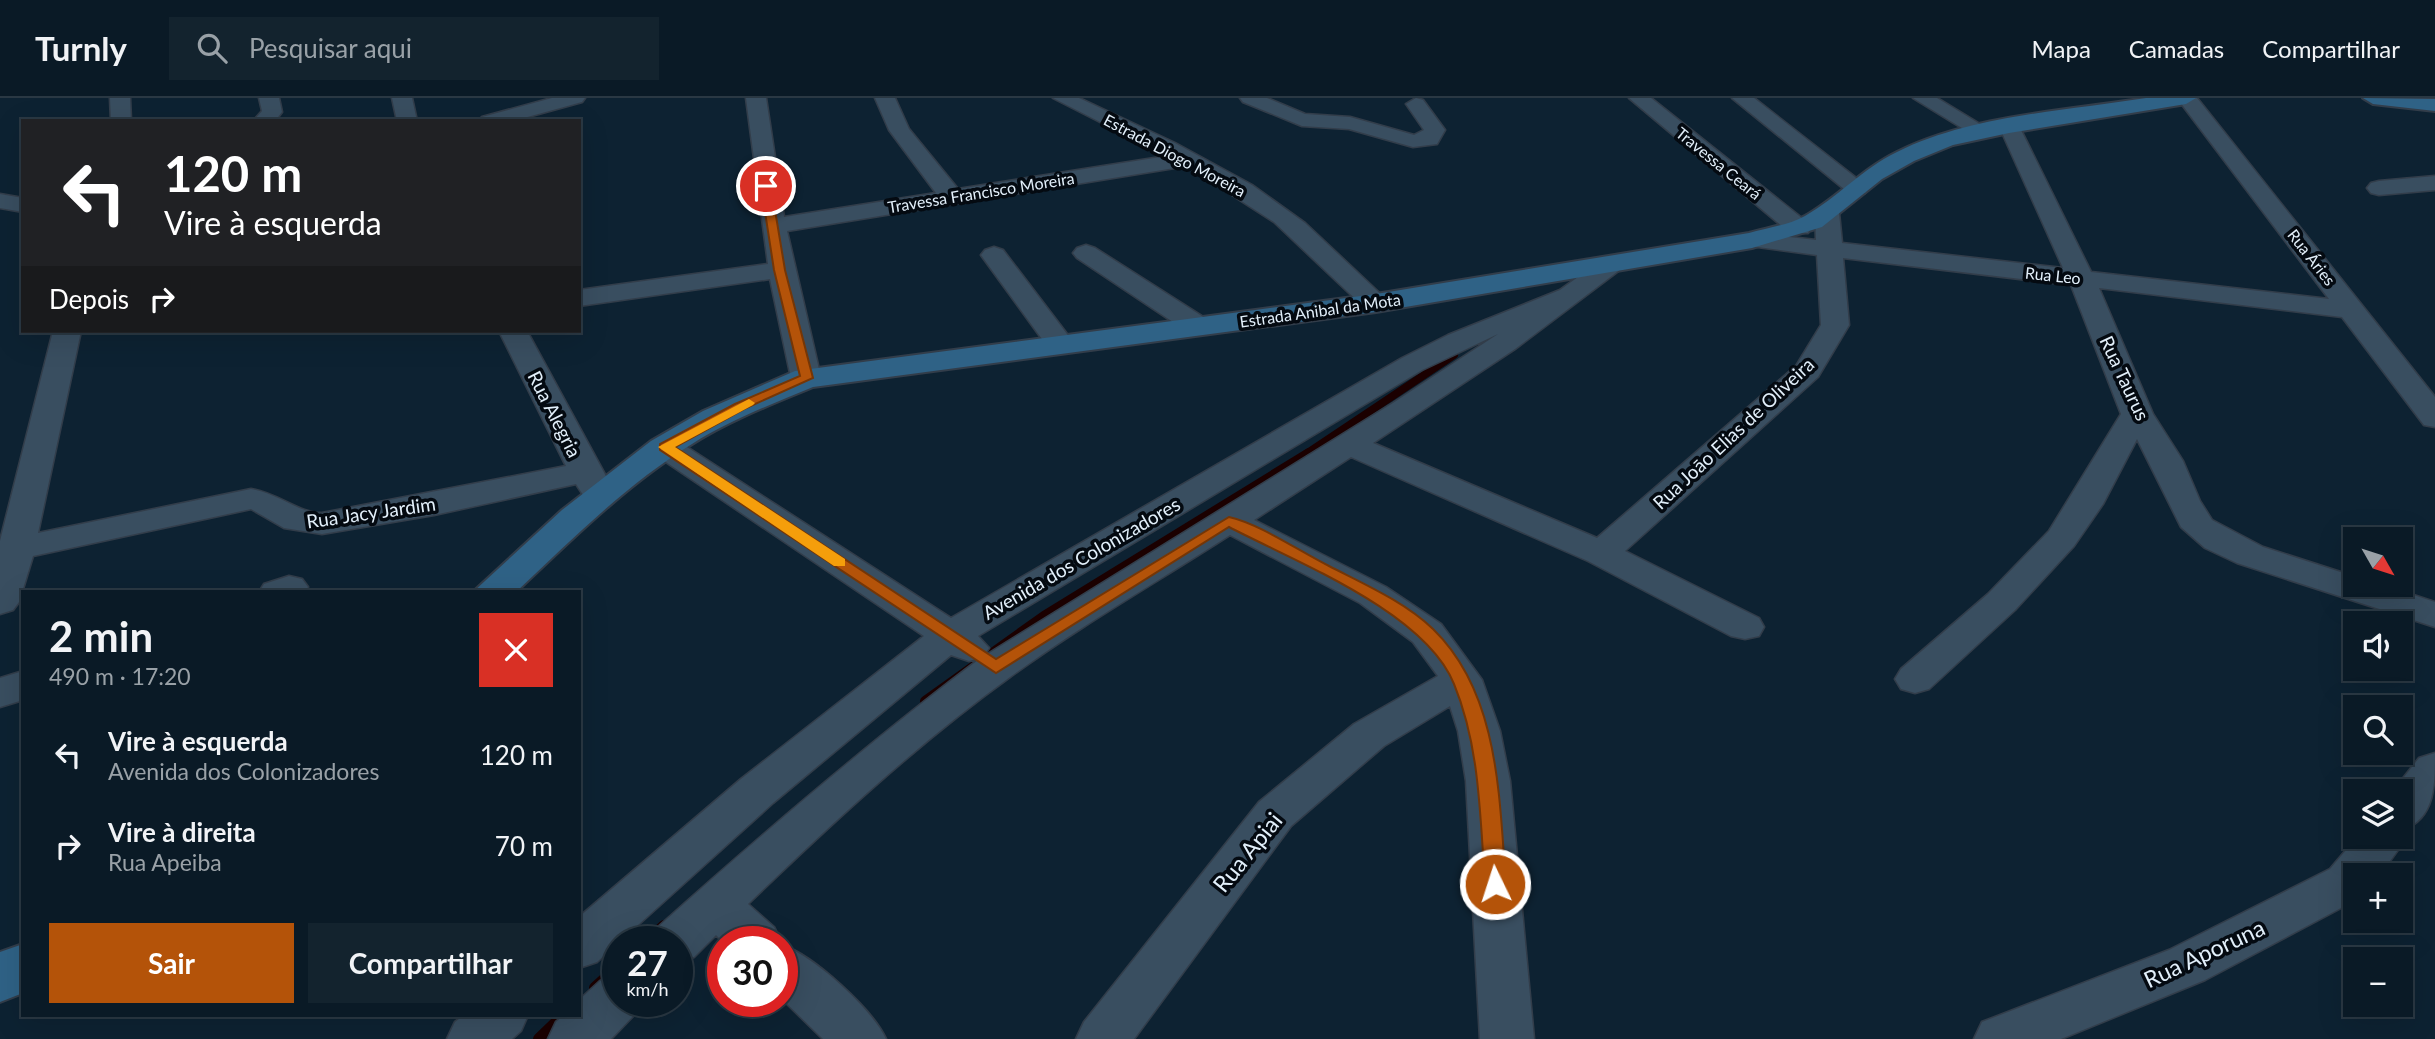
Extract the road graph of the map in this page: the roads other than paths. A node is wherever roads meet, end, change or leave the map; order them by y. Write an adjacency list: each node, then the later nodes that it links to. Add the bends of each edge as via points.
1 (120, 98): 16 (street)
2 (269, 98): 17 (street, via 272,112)
3 (402, 98): 18 (street)
4 (575, 98): 19 (street)
5 (756, 98): 29 (street)
6 (885, 98): 25 (street, via 899,130)
7 (1063, 98): 21 (street, Estrada Diogo Moreira)
8 (1250, 98): 14 (street, via 1302,120 1350,123 1404,139 1429,139 1435,130)
9 (1639, 98): 30 (street, Travessa Ceará)
10 (1742, 98): 23 (street)
11 (1923, 98): 20 (street)
12 (2186, 98): 20 (street, Estrada Anibal da Mota); 41 (street, Rua Áries)
13 (2373, 98): 15 (street)
14 (1416, 104)
15 (2435, 106)
16 (121, 119)
17 (265, 119)
18 (407, 119)
19 (496, 119)
20 (1996, 129): 23 (street, Estrada Anibal da Mota, via 1925,147); 37 (street, Rua Taurus)
21 (1189, 159): 25 (street, Travessa Francisco Moreira); 40 (street, Estrada Diogo Moreira, via 1271,208)
22 (2435, 183): 24 (street)
23 (1857, 188): 28 (street, Estrada Anibal da Mota)
24 (2379, 188)
25 (951, 196): 29 (street, Travessa Francisco Moreira)
26 (0, 201): 27 (street)
27 (21, 205)
28 (1827, 213): 30 (street, Estrada Anibal da Mota); 32 (street, Rua Joāo Elias de Oliveira)
29 (774, 226): 36 (street)
30 (1799, 228): 31 (street, Estrada Anibal da Mota)
31 (1752, 240): 32 (street, Rua Leo); 35 (street, Estrada Anibal da Mota)
32 (1829, 250): 37 (street, Rua Leo); 55 (street, Rua Joāo Elias de Oliveira, via 1835,325 1808,371)
33 (1086, 253): 42 (street)
34 (994, 255): 45 (street)
35 (1612, 264): 38 (street, Avenida dos Colonizadores); 40 (street, Estrada Anibal da Mota)
36 (779, 270): 39 (street); 46 (street)
37 (2081, 278): 41 (street, Rua Leo); 47 (street, Rua Taurus)
38 (1567, 296): 49 (street, Avenida dos Colonizadores, via 1505,343); 51 (street, Avenida dos Colonizadores, via 1412,364)
39 (581, 298)
40 (1376, 303): 42 (street, Estrada Anibal da Mota)
41 (2354, 310): 48 (street, Rua Áries)
42 (1198, 326): 45 (street, Estrada Anibal da Mota)
43 (65, 333): 54 (street)
44 (514, 333): 52 (street, Rua Alegria)
45 (1060, 344): 46 (street, Estrada Anibal da Mota)
46 (806, 378): 50 (street, Estrada Anibal da Mota)
47 (2137, 414): 58 (street, Rua Taurus, via 2167,461 2199,527 2218,540 2250,555); 62 (street, via 2078,516 2013,588)
48 (2435, 418)
49 (1350, 445): 51 (street, Avenida dos Colonizadores); 55 (street)
50 (665, 447): 52 (street, Estrada Anibal da Mota); 60 (street)
51 (1249, 483): 53 (street, Avenida dos Colonizadores); 60 (street, Avenida dos Colonizadores)
52 (592, 484): 54 (street, Rua Jacy Jardim, via 316,524 298,523 273,504 251,499); 56 (street, Estrada Anibal da Mota)
53 (1229, 521): 60 (street, Avenida dos Colonizadores); 61 (street, via 1373,595 1427,633)
54 (9, 550): 57 (street)
55 (1601, 553): 59 (street)
56 (494, 590)
57 (0, 602)
58 (2435, 615)
59 (1745, 627)
60 (973, 651): 68 (street, Avenida dos Colonizadores, via 890,750); 71 (street, Avenida dos Colonizadores, via 768,782)
61 (1462, 680): 80 (street, Rua Apiai, via 1369,736 1275,814); 81 (street, via 1479,731 1488,781)
62 (1915, 680)
63 (21, 686): 64 (street)
64 (0, 694)
65 (2435, 769): 66 (street)
66 (2413, 797)
67 (2374, 849): 82 (street, Rua Aporuna, via 2347,882 2188,965)
68 (716, 904): 69 (street, Avenida dos Colonizadores); 70 (street)
69 (693, 926)
70 (739, 926)
71 (581, 945)
72 (21, 967): 73 (street)
73 (0, 979)
74 (798, 981): 79 (street)
75 (602, 1013): 78 (street)
76 (500, 1017): 77 (street)
77 (474, 1039)
78 (575, 1039)
79 (859, 1039)
80 (1103, 1039)
81 (1507, 1039)
82 (2001, 1039)

